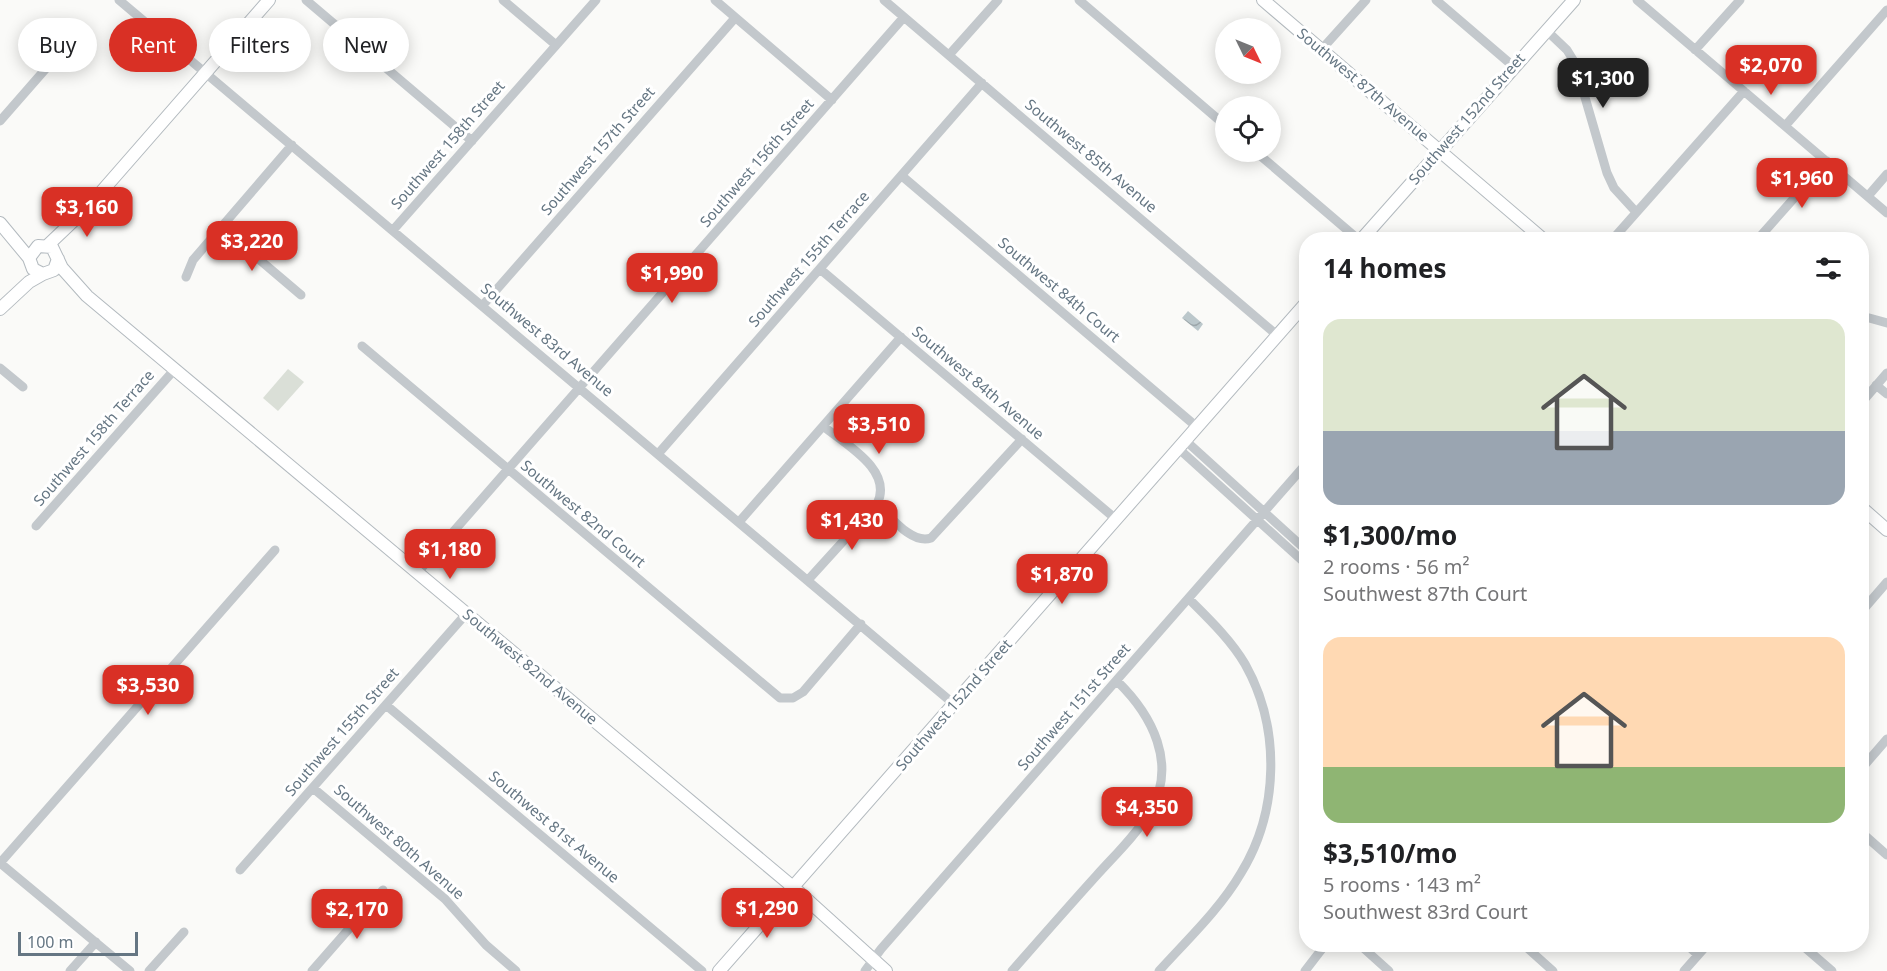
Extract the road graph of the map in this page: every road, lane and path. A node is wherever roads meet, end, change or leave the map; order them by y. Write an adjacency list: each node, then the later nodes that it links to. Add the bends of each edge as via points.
1 (119, 0): 26 (street, Southwest 83rd Avenue)
2 (269, 0): 26 (street)
3 (306, 0): 33 (street)
4 (503, 0): 20 (street)
5 (596, 0): 20 (street, Southwest 158th Street)
6 (715, 0): 18 (street)
7 (884, 0): 17 (street, Southwest 85th Avenue)
8 (998, 0): 23 (street)
9 (1079, 0): 30 (street)
10 (1263, 0): 21 (street, Southwest 87th Avenue)
11 (1366, 0): 21 (street)
12 (1436, 0): 24 (street)
13 (1574, 0): 19 (street, Southwest 152nd Street)
14 (1637, 0): 22 (street)
15 (1740, 0): 22 (street)
16 (1887, 10): 32 (street)
17 (904, 17): 23 (street, Southwest 85th Avenue); 29 (street, Southwest 156th Street)
18 (735, 18): 29 (street); 60 (street, Southwest 157th Street)
19 (1546, 30): 24 (street, Southwest 152nd Street); 42 (street, via 1575,63 1607,173 1614,188)
20 (556, 45): 33 (street, Southwest 158th Street)
21 (1322, 50): 35 (street, Southwest 87th Avenue)
22 (1695, 50): 28 (street)
23 (949, 55): 27 (street, Southwest 85th Avenue)
24 (1513, 66): 35 (street, Southwest 152nd Street)
25 (43, 72): 31 (street)
26 (207, 73): 34 (street, Southwest 83rd Avenue); 41 (street)
27 (982, 83): 39 (street, Southwest 155th Terrace); 65 (street, Southwest 85th Avenue)
28 (1744, 92): 32 (street); 42 (street)
29 (832, 100): 73 (street, Southwest 156th Street)
30 (1215, 117)
31 (0, 121)
32 (1785, 126): 36 (street)
33 (472, 141): 46 (street, Southwest 158th Street)
34 (292, 145): 45 (street); 46 (street, Southwest 83rd Avenue)
35 (1439, 150): 48 (street, Southwest 152nd Street); 49 (street, Southwest 87th Avenue)
36 (1827, 161): 40 (street); 51 (street)
37 (1268, 162): 47 (street)
38 (1887, 174): 40 (street)
39 (902, 176): 55 (street, Southwest 155th Terrace); 77 (street, Southwest 84th Court)
40 (1868, 196): 43 (street)
41 (89, 206): 52 (street); 53 (street)
42 (1636, 212): 50 (street)
43 (1887, 213)
44 (4, 226): 52 (street); 54 (street)
45 (221, 227): 57 (street, via 193,260); 58 (street)
46 (394, 229): 60 (street, Southwest 83rd Avenue)
47 (1351, 232)
48 (1367, 232)
49 (1535, 232)
50 (1619, 232)
51 (1764, 232)
52 (43, 246): 53 (street); 54 (street)
53 (58, 257): 56 (street, via 55,268); 59 (street, Southwest 82nd Avenue, via 62,268)
54 (29, 260): 56 (street, via 35,271); 61 (street, via 25,274)
55 (820, 269): 66 (street, Southwest 84th Avenue); 80 (street, Southwest 155th Terrace)
56 (46, 273): 59 (street, Southwest 82nd Avenue); 61 (street, via 28,282)
57 (186, 277)
58 (301, 295)
59 (87, 296): 69 (street, Southwest 82nd Avenue)
60 (483, 305): 73 (street, Southwest 83rd Avenue)
61 (0, 309)
62 (1299, 311): 65 (street, Southwest 152nd Street)
63 (1869, 318): 64 (street)
64 (1887, 323)
65 (1278, 336): 77 (street, Southwest 152nd Street)
66 (901, 337): 76 (street); 78 (street, Southwest 84th Avenue)
67 (362, 346): 81 (street, Southwest 82nd Court)
68 (0, 368): 72 (street)
69 (175, 369): 89 (street, Southwest 158th Terrace); 94 (street, Southwest 82nd Avenue)
70 (1887, 373): 71 (street)
71 (1876, 385): 74 (street); 75 (street)
72 (23, 387)
73 (580, 388): 80 (street, Southwest 83rd Avenue); 81 (street, Southwest 156th Street)
74 (1869, 394)
75 (1887, 394)
76 (823, 426): 83 (street, via 876,472 881,486); 88 (street)
77 (1197, 427): 79 (street, Southwest 152nd Street)
78 (1022, 439): 83 (street, via 940,531 927,540 910,534); 87 (street, Southwest 84th Avenue)
79 (1183, 445): 84 (street); 86 (street); 87 (street, Southwest 152nd Street)
80 (658, 454): 88 (street, Southwest 83rd Avenue)
81 (508, 470): 94 (street, Southwest 156th Street); 100 (street, Southwest 82nd Court, via 771,692 788,699 803,692)
82 (1299, 472): 84 (street, Southwest 151st Street)
83 (877, 504): 95 (street)
84 (1266, 510): 86 (street, Southwest 151st Street); 91 (street)
85 (1869, 514): 90 (street)
86 (1259, 519): 93 (street); 97 (street, Southwest 151st Street)
87 (1117, 520): 103 (street, Southwest 152nd Street)
88 (739, 522): 95 (street, Southwest 83rd Avenue)
89 (36, 526)
90 (1887, 530)
91 (1299, 542)
92 (275, 550): 109 (street)
93 (1299, 557)
94 (418, 573): 99 (street, Southwest 82nd Avenue)
95 (808, 580): 100 (street, Southwest 83rd Avenue)
96 (1887, 582): 98 (street)
97 (1189, 599): 101 (street, Southwest 151st Street); 133 (street, via 1234,649 1253,680 1269,736 1271,783 1262,826 1241,874)
98 (1869, 603)
99 (466, 614): 102 (street, Southwest 155th Street); 111 (street, Southwest 82nd Avenue)
100 (861, 624): 103 (street, Southwest 83rd Avenue)
101 (1117, 681): 122 (street, Southwest 151st Street); 132 (street, via 1139,704 1156,733 1162,767 1155,802 1134,832)
102 (386, 705): 106 (street, Southwest 155th Street); 128 (street, Southwest 81st Avenue)
103 (955, 705): 111 (street, Southwest 152nd Street)
104 (1887, 739): 105 (street)
105 (1869, 760)
106 (313, 788): 110 (street, Southwest 155th Street); 127 (street, Southwest 80th Avenue, via 445,899 486,945)
107 (1869, 839): 108 (street)
108 (1887, 855)
109 (0, 863): 114 (street)
110 (240, 870)
111 (793, 887): 122 (street, Southwest 82nd Avenue); 129 (street, Southwest 152nd Street)
112 (383, 890): 126 (street)
113 (184, 932): 125 (street)
114 (96, 942): 123 (street); 124 (street)
115 (1320, 952): 134 (street)
116 (1368, 952): 135 (street)
117 (1532, 952): 136 (street)
118 (1695, 952): 121 (street)
119 (1701, 952): 121 (street)
120 (1810, 952): 138 (street)
121 (1698, 955): 137 (street)
122 (875, 959): 130 (street, Southwest 151st Street); 131 (street, Southwest 82nd Avenue)
123 (70, 971)
124 (130, 971)
125 (149, 971)
126 (312, 971)
127 (516, 971)
128 (702, 971)
129 (719, 971)
130 (865, 971)
131 (886, 971)
132 (1012, 971)
133 (1159, 971)
134 (1305, 971)
135 (1389, 971)
136 (1553, 971)
137 (1684, 971)
138 (1832, 971)

